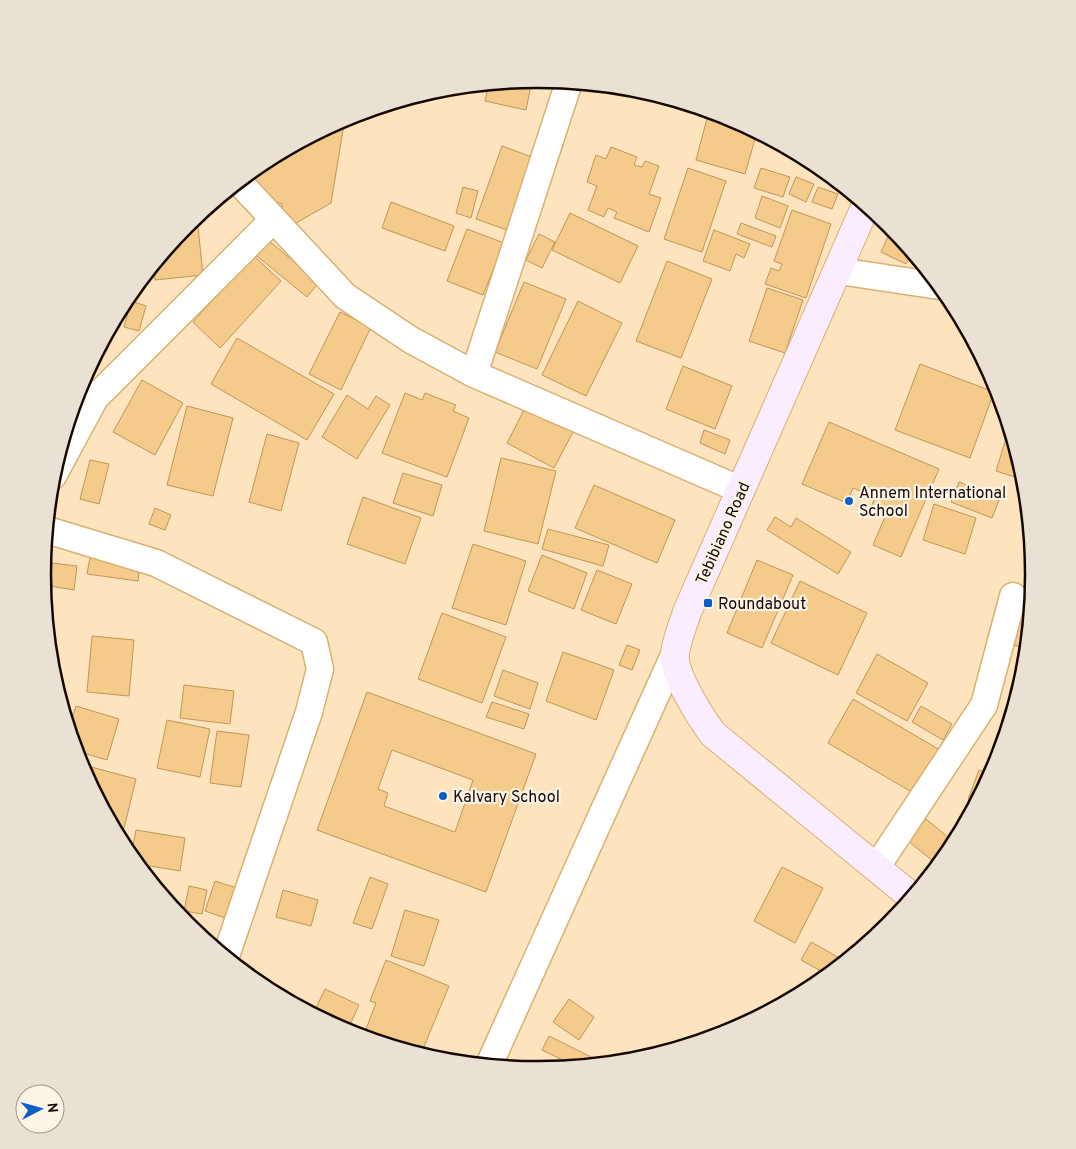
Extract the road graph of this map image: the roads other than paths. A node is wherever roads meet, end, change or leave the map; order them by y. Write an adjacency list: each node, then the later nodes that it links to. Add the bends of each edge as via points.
1 (566, 89): 7 (street)
2 (244, 187): 4 (street)
3 (863, 213): 5 (main road, Tebibiano Road)
4 (273, 220): 7 (street, via 345,296 411,340); 8 (street, via 95,398)
5 (839, 271): 6 (street); 9 (main road, Tebibiano Road)
6 (929, 284)
7 (474, 374): 9 (street)
8 (69, 445)
9 (741, 490): 12 (main road, Tebibiano Road, via 687,612)
10 (53, 532): 15 (street, via 156,563 314,642 320,669 309,712)
11 (1013, 596): 13 (street, via 984,705)
12 (674, 655): 13 (main road, via 686,692 698,716 713,734); 16 (street)
13 (876, 868): 14 (main road)
14 (907, 892)
15 (226, 948)
16 (495, 1059)

